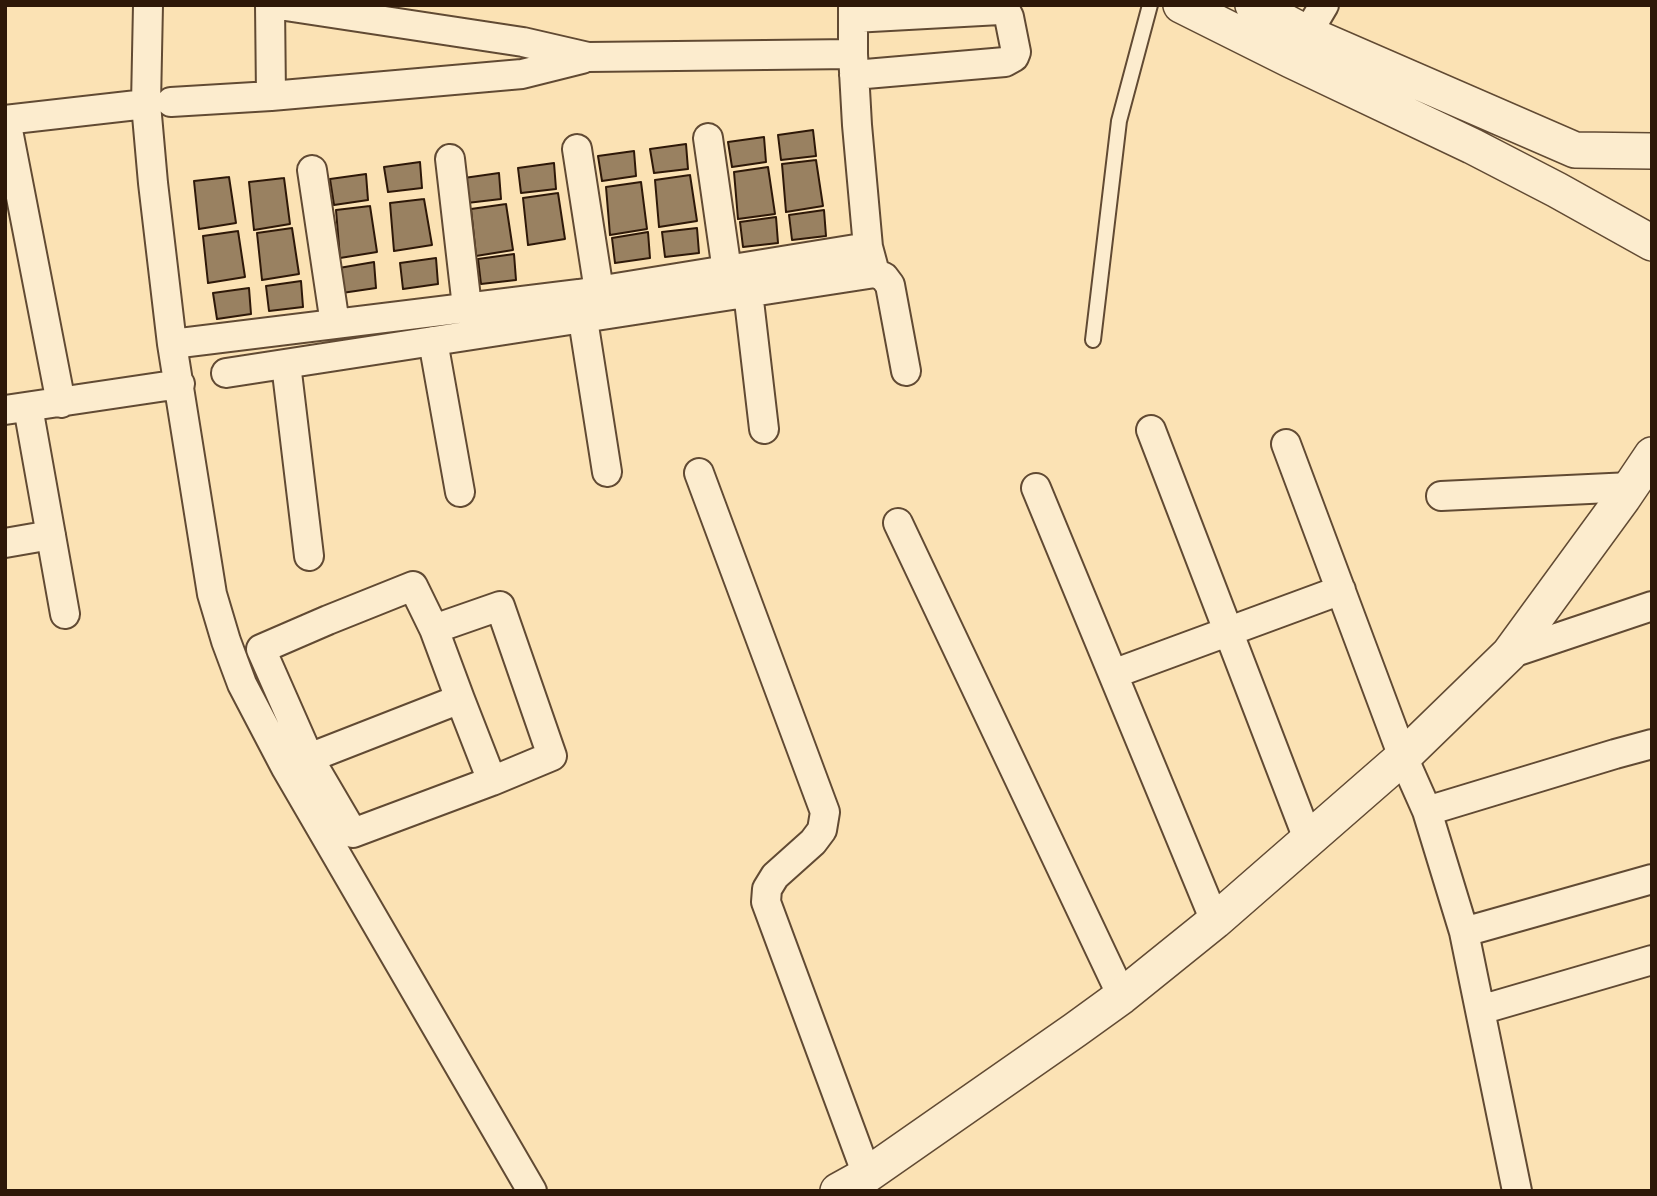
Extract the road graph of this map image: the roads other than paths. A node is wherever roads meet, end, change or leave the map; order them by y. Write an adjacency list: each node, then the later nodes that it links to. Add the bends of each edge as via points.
1 (148, 5): 12 (street)
2 (270, 5): 11 (street)
3 (279, 5): 9 (street, via 523,42)
4 (1150, 5): 29 (lane, via 1119,121)
5 (1181, 5): 8 (street)
6 (1253, 5): 8 (street)
7 (853, 12): 10 (street); 10 (street, via 1000,10 1009,17 1016,52 1005,62)
8 (1308, 33): 16 (street); 20 (street, via 1472,146)
9 (588, 57): 10 (street); 11 (street, via 522,74)
10 (854, 65): 22 (street)
11 (271, 96): 12 (street)
12 (158, 103): 13 (street); 31 (street, via 153,183)
13 (6, 120): 36 (street)
14 (708, 138): 23 (street)
15 (577, 149): 24 (street)
16 (1575, 150): 17 (street); 20 (street)
17 (1652, 151)
18 (450, 159): 26 (street)
19 (312, 170): 28 (street)
20 (1557, 190): 21 (street)
21 (1652, 243)
22 (872, 260): 23 (street); 25 (street); 33 (street, via 890,285)
23 (727, 271): 24 (street)
24 (599, 291): 26 (street)
25 (748, 292): 27 (street); 38 (street)
26 (467, 307): 28 (street)
27 (586, 317): 30 (street); 42 (street)
28 (335, 324): 31 (street)
29 (1093, 340)
30 (433, 341): 32 (street); 46 (street)
31 (172, 344): 35 (street)
32 (286, 364): 34 (street); 51 (street)
33 (906, 371)
34 (226, 373)
35 (180, 384): 36 (street); 62 (street, via 212,594 226,641 242,684)
36 (61, 403): 37 (street)
37 (17, 409): 49 (street)
38 (764, 429)
39 (1151, 430): 56 (street)
40 (1286, 444): 52 (street)
41 (1652, 456): 45 (street)
42 (607, 472)
43 (699, 473): 72 (street, via 825,812 822,830 775,876 766,902)
44 (1036, 488): 58 (street)
45 (1635, 491): 47 (street); 57 (street)
46 (460, 492)
47 (1441, 496)
48 (898, 523): 70 (street)
49 (51, 535): 50 (street); 54 (street)
50 (5, 543)
51 (309, 556)
52 (1341, 590): 56 (street); 61 (street)
53 (1652, 607): 57 (street)
54 (65, 614)
55 (435, 629): 59 (street); 62 (street, via 414,586 261,649); 63 (street, via 500,606 552,756)
56 (1230, 631): 58 (street); 65 (street)
57 (1509, 654): 61 (street)
58 (1113, 674): 67 (street)
59 (460, 699): 62 (street); 63 (street)
60 (1652, 744): 64 (street)
61 (1403, 757): 64 (street); 65 (street)
62 (297, 763): 63 (street, via 353,833); 73 (street)
63 (492, 781)
64 (1427, 811): 68 (street)
65 (1308, 839): 67 (street)
66 (1652, 879): 68 (street)
67 (1215, 921): 70 (street)
68 (1464, 932): 71 (street)
69 (1652, 960): 71 (street)
70 (1122, 996): 72 (street)
71 (1480, 1010): 74 (street)
72 (852, 1183)
73 (532, 1191)
74 (1517, 1191)

